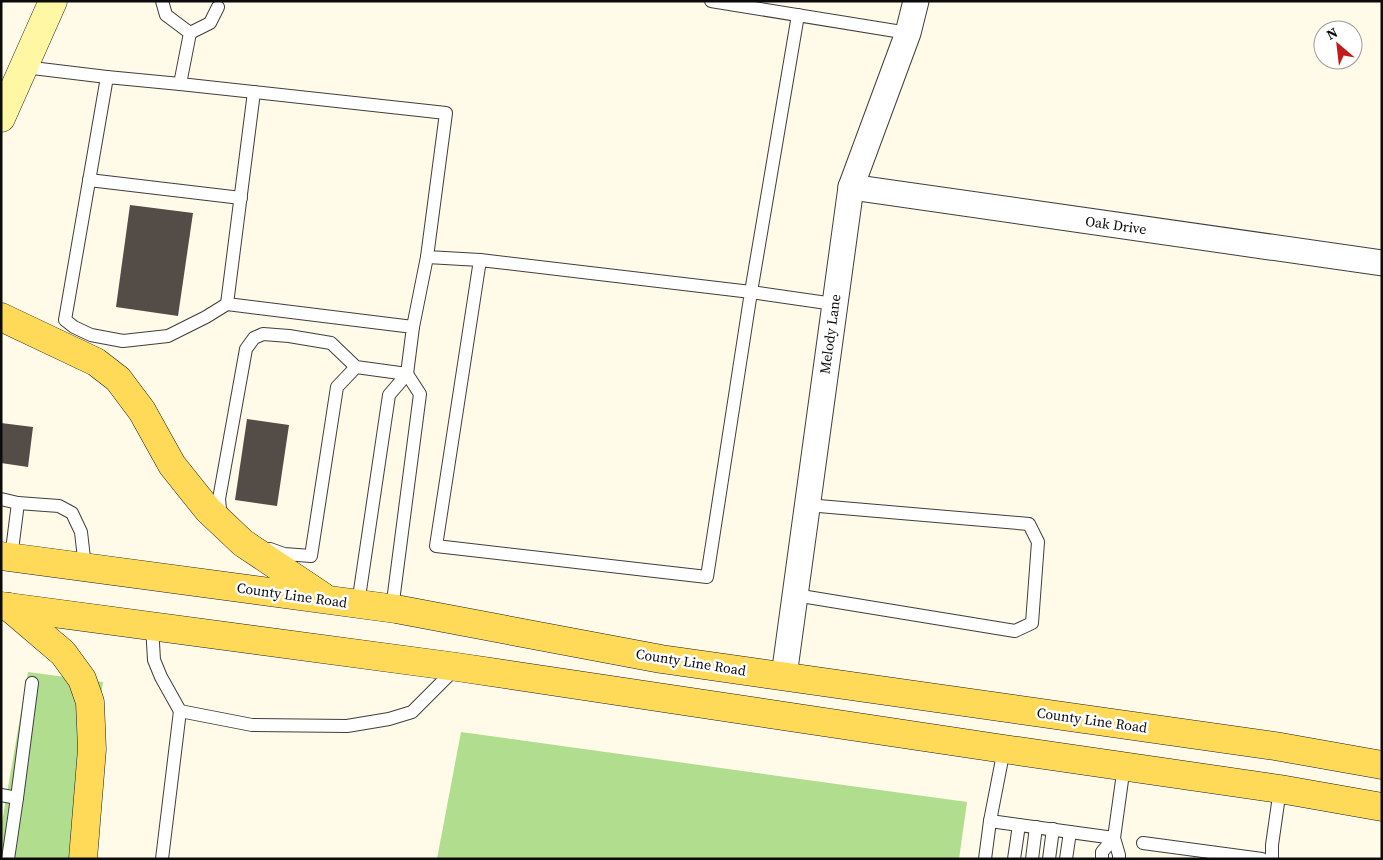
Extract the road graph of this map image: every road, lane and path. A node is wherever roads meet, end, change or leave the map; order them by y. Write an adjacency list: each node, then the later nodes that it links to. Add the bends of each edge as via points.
1 (53, 1): 9 (street)
2 (162, 1): 7 (lane, via 166,15)
3 (711, 1): 6 (lane)
4 (916, 1): 8 (street, Melody Lane)
5 (218, 7): 7 (lane, via 210,24)
6 (798, 15): 8 (lane); 20 (lane)
7 (190, 33): 11 (lane)
8 (908, 33): 15 (street, Melody Lane)
9 (18, 73): 10 (lane); 13 (street)
10 (107, 77): 11 (lane); 14 (lane)
11 (180, 84): 12 (lane)
12 (254, 92): 16 (lane); 17 (lane, via 446,112)
13 (1, 118)
14 (89, 180): 16 (lane); 21 (lane, via 65,320 91,335 123,341 168,336)
15 (851, 186): 19 (street, Oak Drive); 22 (street, Melody Lane)
16 (241, 198): 21 (lane)
17 (427, 257): 18 (lane); 24 (lane)
18 (480, 260): 20 (lane); 20 (lane, via 436,546 707,577)
19 (1382, 263)
20 (751, 292): 22 (lane)
21 (227, 304): 24 (lane)
22 (834, 304): 29 (street, Melody Lane)
23 (1, 317): 33 (main road, via 96,362 118,379 142,411 172,465 208,510 243,543)
24 (413, 327): 26 (lane)
25 (356, 367): 25 (lane, via 331,343 289,336 263,334 254,338 246,349 219,499 226,521 251,542 284,554 311,556 337,387); 26 (lane)
26 (407, 374): 34 (lane, via 389,395); 36 (lane, via 420,394)
27 (1, 500): 28 (lane)
28 (18, 503): 30 (lane); 31 (lane, via 58,506 72,513 81,532)
29 (807, 505): 32 (street, Melody Lane); 32 (lane, via 1029,524 1038,542 1032,623 1015,631)
30 (6, 557): 31 (main road, County Line Road)
31 (84, 567): 33 (main road, County Line Road)
32 (795, 595): 39 (street, Melody Lane)
33 (328, 600): 34 (main road, County Line Road)
34 (358, 604): 36 (main road, County Line Road)
35 (5, 607): 37 (main road); 58 (main road, via 63,653 82,679 90,702 92,749)
36 (392, 609): 39 (main road, County Line Road, via 661,659)
37 (152, 626): 38 (main road); 41 (lane, via 154,660)
38 (457, 667): 41 (lane, via 412,712 347,726 252,725); 42 (main road)
39 (784, 676): 43 (main road, County Line Road, via 1275,746)
40 (32, 683): 47 (lane)
41 (180, 711): 56 (lane)
42 (1004, 749): 44 (main road); 49 (lane)
43 (1382, 765)
44 (1124, 766): 45 (main road); 54 (lane)
45 (1280, 789): 48 (main road); 67 (lane)
46 (1, 796): 47 (lane)
47 (17, 798): 57 (lane)
48 (1382, 807)
49 (990, 821): 50 (lane); 59 (lane)
50 (1019, 825): 51 (lane); 60 (lane)
51 (1036, 827): 52 (lane); 61 (lane)
52 (1053, 829): 53 (lane); 62 (lane)
53 (1070, 832): 54 (lane); 63 (lane)
54 (1114, 838): 64 (lane, via 1102,852); 65 (lane)
55 (1143, 843): 66 (lane)
56 (166, 857)
57 (8, 859)
58 (84, 859)
59 (985, 859)
60 (1014, 859)
61 (1032, 859)
62 (1049, 859)
63 (1066, 859)
64 (1102, 859)
65 (1119, 859)
66 (1262, 859)
67 (1272, 859)

